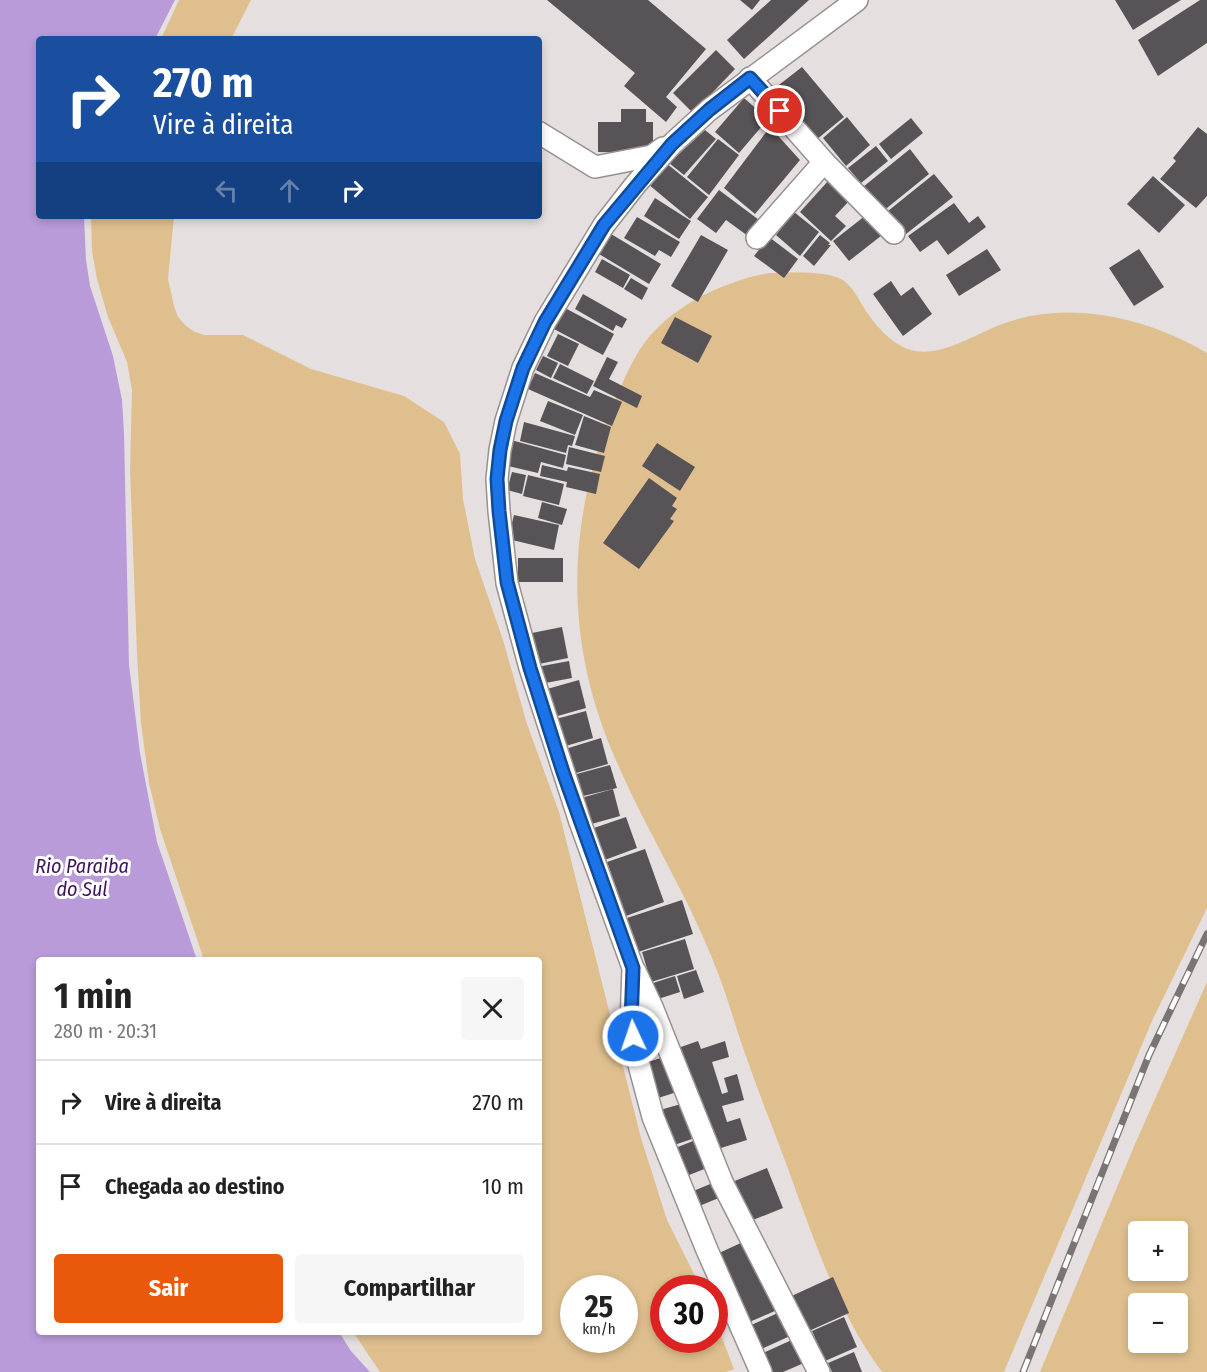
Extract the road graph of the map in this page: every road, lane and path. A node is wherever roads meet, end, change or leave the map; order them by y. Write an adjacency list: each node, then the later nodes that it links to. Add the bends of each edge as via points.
1 (857, 0): 2 (street)
2 (750, 78): 4 (street); 5 (street)
3 (542, 134): 4 (street, via 595,167 652,156)
4 (683, 134): 8 (street, via 604,225 545,322 523,368 506,421 497,479 507,582 530,668)
5 (824, 162): 6 (street); 7 (street)
6 (894, 233)
7 (757, 237)
8 (633, 968): 9 (street, via 631,1023 653,1117); 10 (street, via 722,1182)
9 (761, 1372)
10 (819, 1372)

